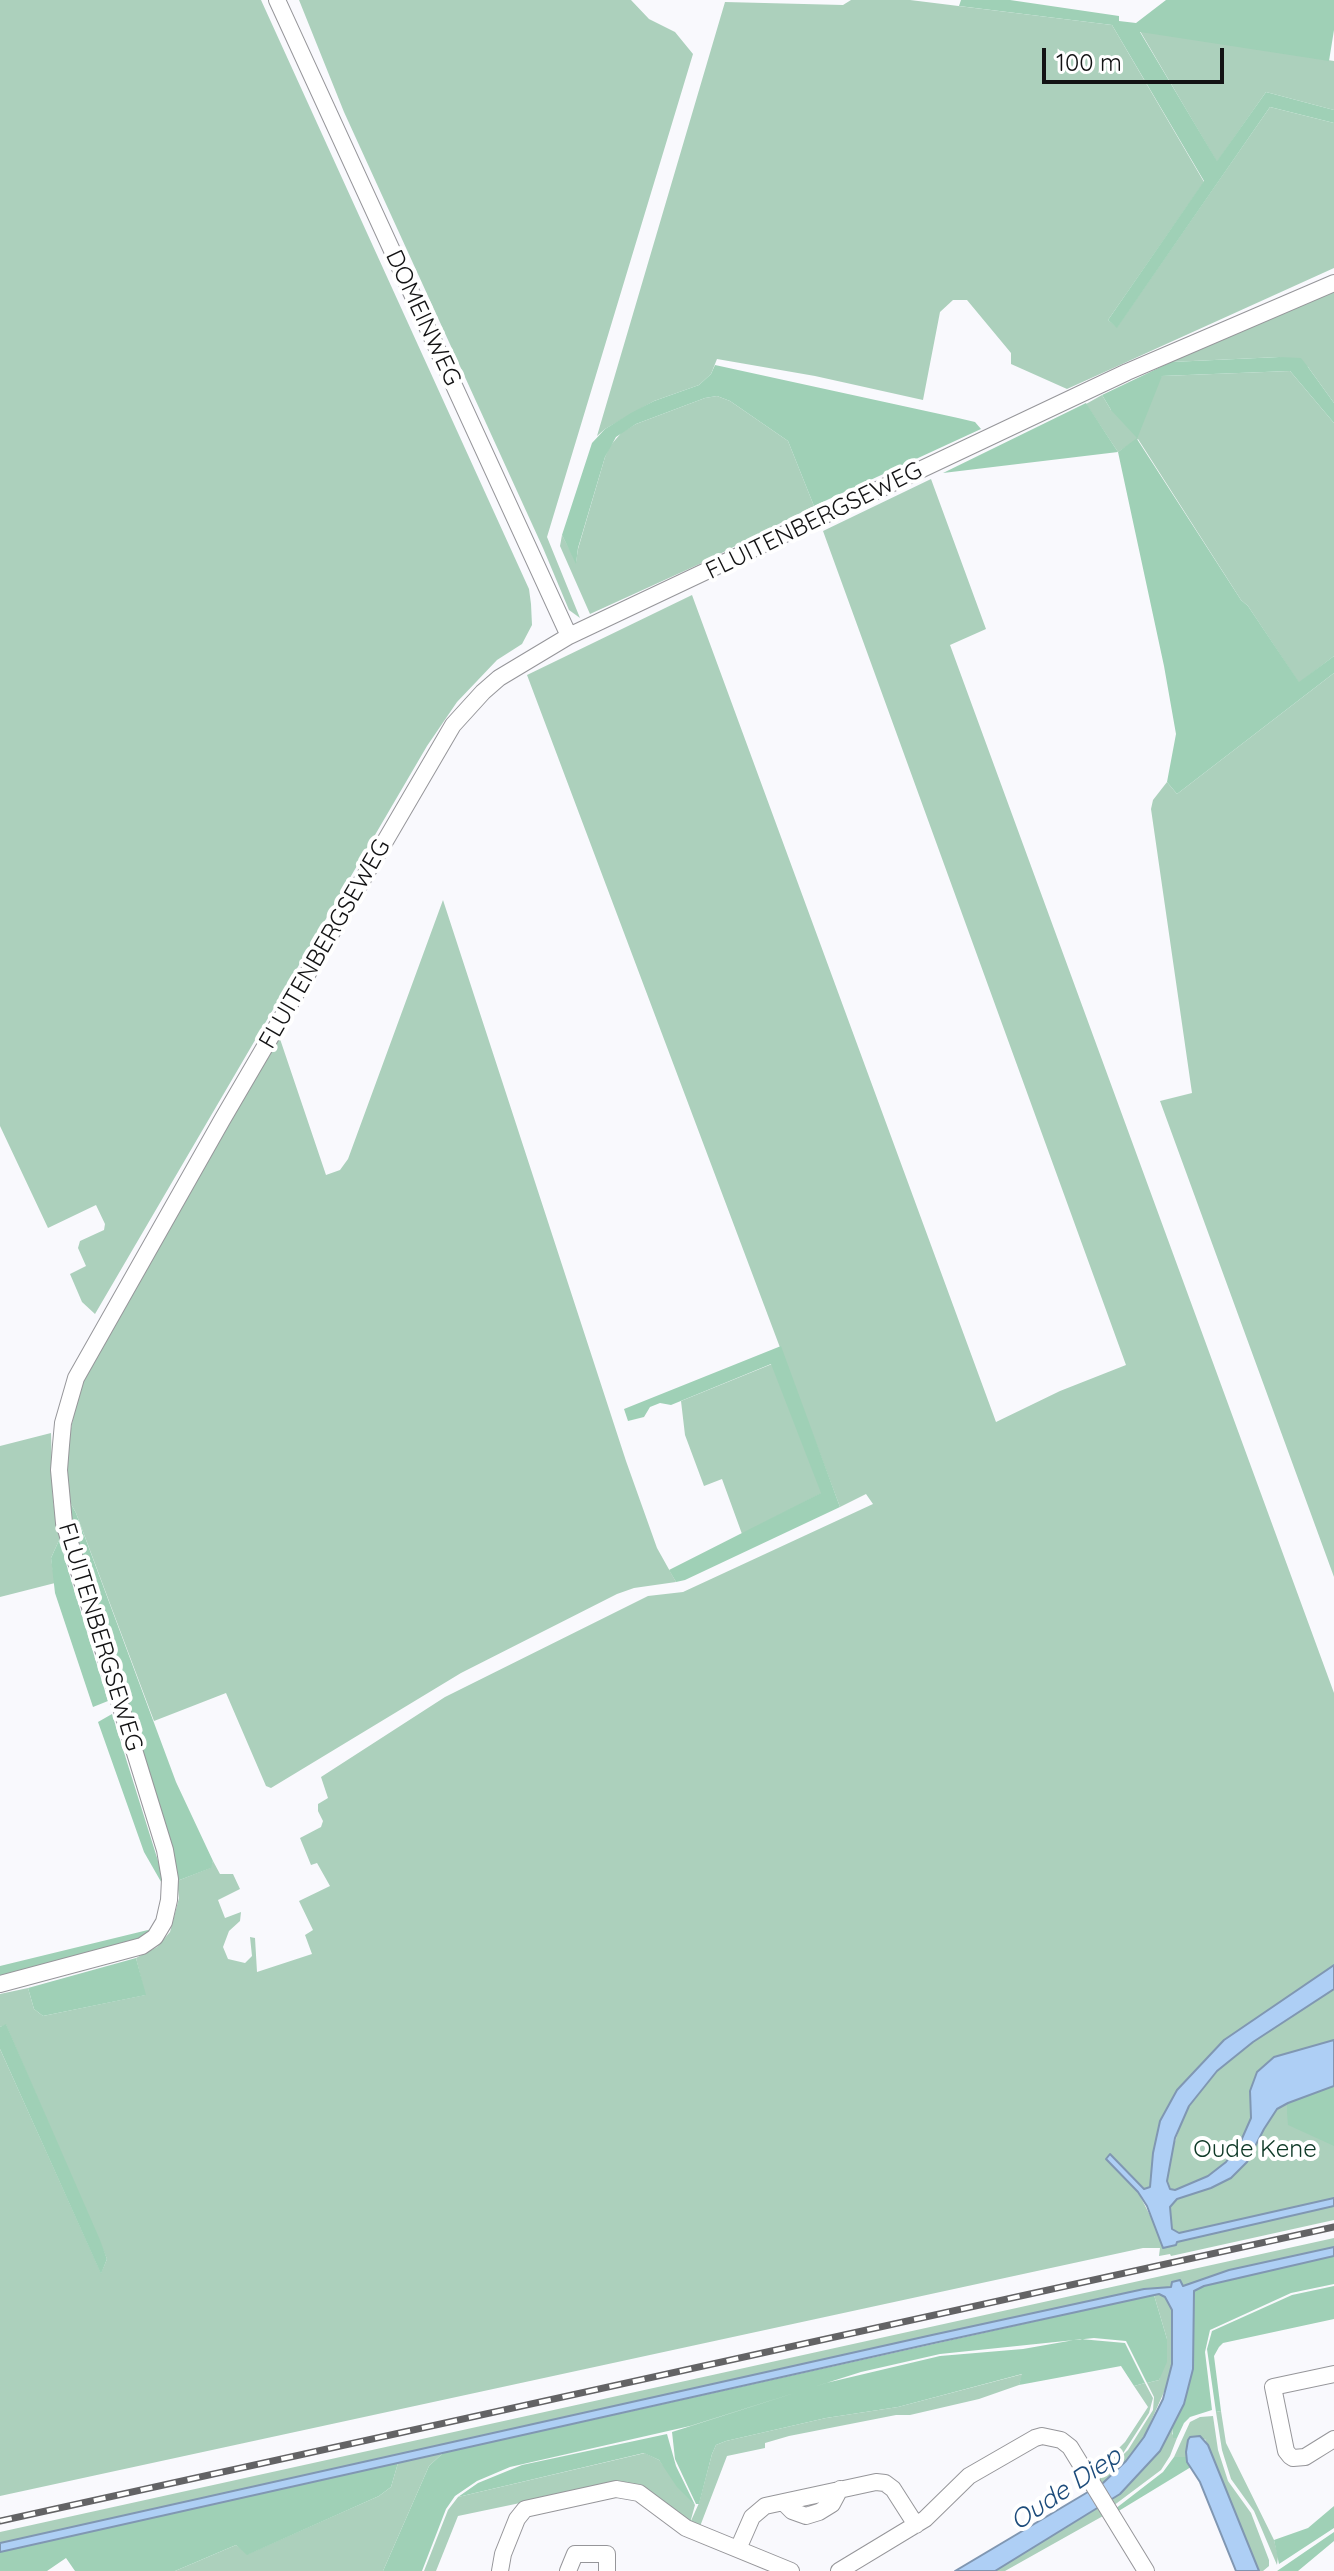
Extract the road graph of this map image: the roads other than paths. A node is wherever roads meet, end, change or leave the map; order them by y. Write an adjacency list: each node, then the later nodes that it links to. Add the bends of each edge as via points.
1 (277, 0): 3 (street, DOMEINWEG)
2 (1334, 283): 3 (street, FLUITENBERGSEWEG, via 1127,372)
3 (569, 636): 4 (street, FLUITENBERGSEWEG, via 499,678 448,733 76,1378 61,1445 64,1523 165,1850 169,1900 164,1922 142,1946)
4 (0, 1984)
5 (1334, 2374): 6 (street, via 1273,2387 1290,2456 1305,2457)
6 (1334, 2439)
7 (916, 2525): 8 (street, via 893,2489 876,2482 840,2489 832,2504 806,2516 784,2503 765,2506 752,2517); 13 (street); 14 (street, via 969,2476 1035,2438 1050,2436 1066,2443)
8 (738, 2549): 9 (street); 10 (street, via 686,2528 646,2496 607,2490 525,2509)
9 (782, 2569)
10 (501, 2570)
11 (568, 2571): 12 (street, via 575,2554 607,2554)
12 (607, 2571)
13 (839, 2571)
14 (1146, 2571)

